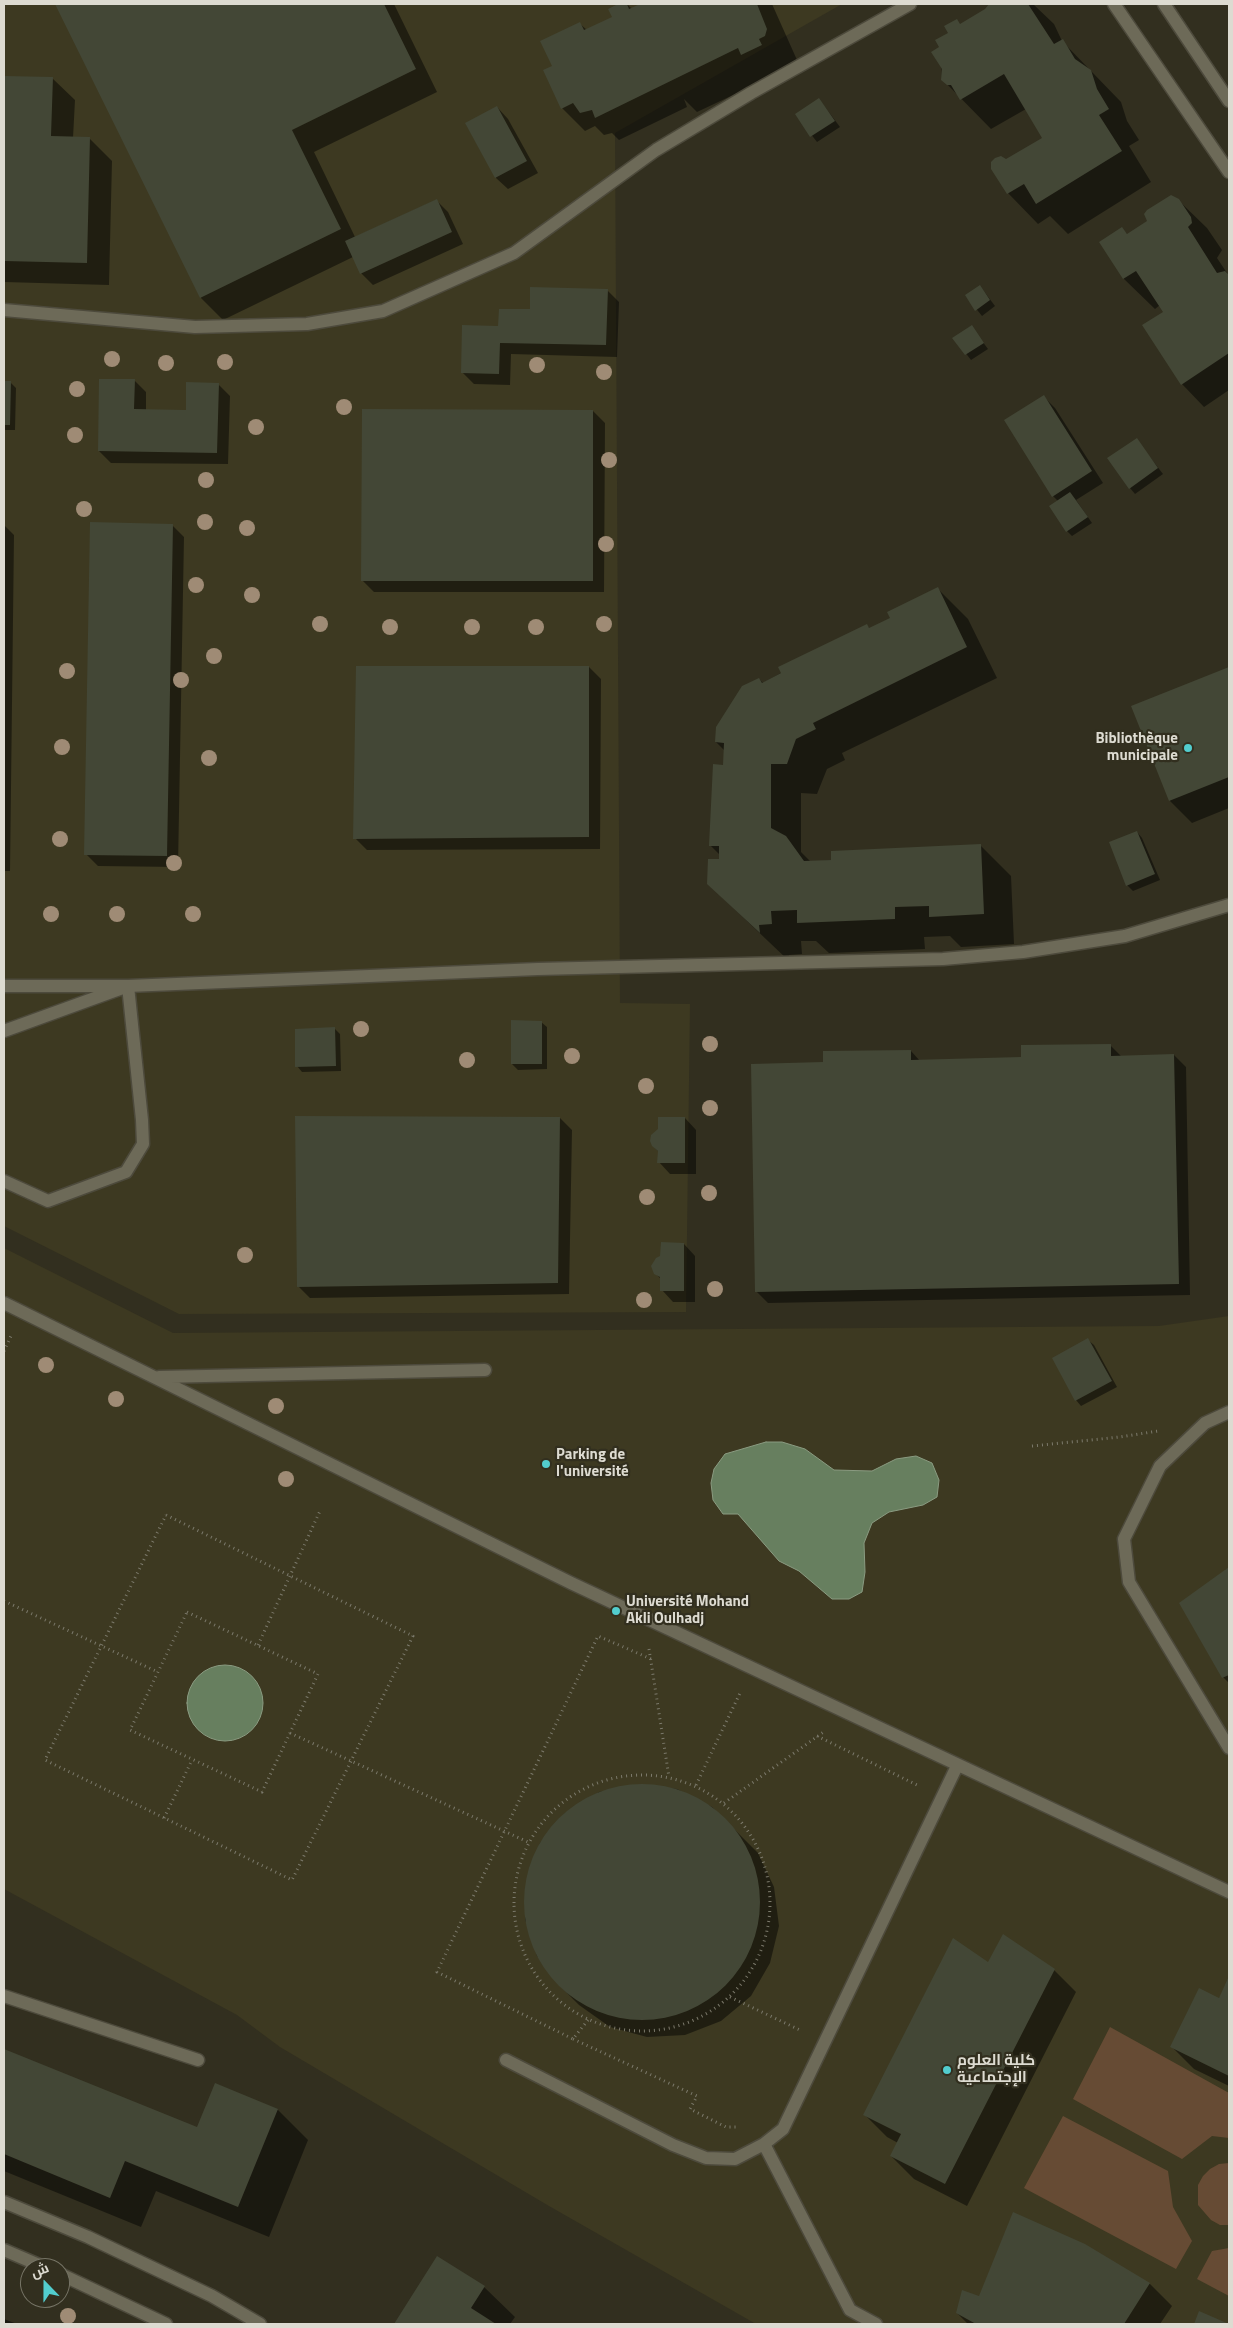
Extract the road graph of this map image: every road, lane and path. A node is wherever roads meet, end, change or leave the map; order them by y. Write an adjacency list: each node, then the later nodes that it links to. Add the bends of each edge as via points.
1 (910, 4): 6 (street, via 656,150 514,254 383,311 307,324 195,327)
2 (1114, 4): 5 (street)
3 (1164, 4): 4 (street)
4 (1229, 101)
5 (1229, 172)
6 (4, 310)
7 (1229, 905): 9 (street, via 1125,936 1023,952 943,959 538,969)
8 (4, 986): 9 (street)
9 (128, 986): 10 (street); 11 (street, via 143,1144 126,1172 48,1201)
10 (4, 1031)
11 (4, 1181)
12 (4, 1303): 14 (street)
13 (486, 1370): 14 (street)
14 (156, 1377): 21 (street)
15 (1229, 1412): 16 (street)
16 (1205, 1422): 17 (path, via 1120,1437); 30 (street, via 1160,1466 1124,1539 1129,1582)
17 (1032, 1446)
18 (320, 1511): 19 (path)
19 (290, 1576): 22 (path, via 166,1515); 23 (path); 32 (path, via 413,1636)
20 (4, 1601): 22 (path)
21 (645, 1618): 24 (path); 25 (street)
22 (101, 1646): 26 (path); 38 (path, via 45,1760)
23 (258, 1646): 26 (path, via 187,1612); 28 (path, via 318,1674)
24 (651, 1658): 34 (path); 39 (path, via 598,1636)
25 (752, 1669): 27 (street); 35 (path)
26 (158, 1672): 31 (path, via 130,1730)
27 (848, 1714): 29 (path); 33 (street)
28 (290, 1733): 31 (path, via 262,1792); 32 (path)
29 (817, 1736): 36 (path); 37 (path)
30 (1229, 1748)
31 (192, 1760): 38 (path)
32 (351, 1761): 38 (path, via 292,1880); 39 (path)
33 (957, 1766): 41 (street); 46 (street)
34 (669, 1777): 35 (path); 40 (path, via 623,1776 588,1786 564,1800 543,1820)
35 (696, 1785): 37 (path)
36 (925, 1789)
37 (724, 1803): 43 (path, via 746,1825 761,1852 770,1882 770,1913 764,1944 750,1972)
38 (164, 1818)
39 (504, 1831): 40 (path); 45 (path, via 438,1972)
40 (528, 1842): 44 (path, via 517,1870 513,1900 515,1930 525,1958 541,1983 563,2005)
41 (1229, 1892)
42 (4, 1996): 47 (street)
43 (730, 1996): 44 (path, via 705,2014 670,2028 617,2030); 46 (path)
44 (588, 2020): 45 (path)
45 (573, 2039): 49 (path, via 697,2096 690,2109 726,2127)
46 (825, 2042): 50 (street, via 783,2129)
47 (198, 2060)
48 (506, 2060): 50 (street, via 673,2145 706,2158 735,2159)
49 (740, 2127)
50 (764, 2144): 57 (street, via 850,2310)
51 (4, 2202): 56 (street, via 88,2237 204,2292)
52 (4, 2250): 53 (street)
53 (23, 2258)
54 (70, 2279): 55 (street)
55 (166, 2324)
56 (260, 2324)
57 (876, 2324)

